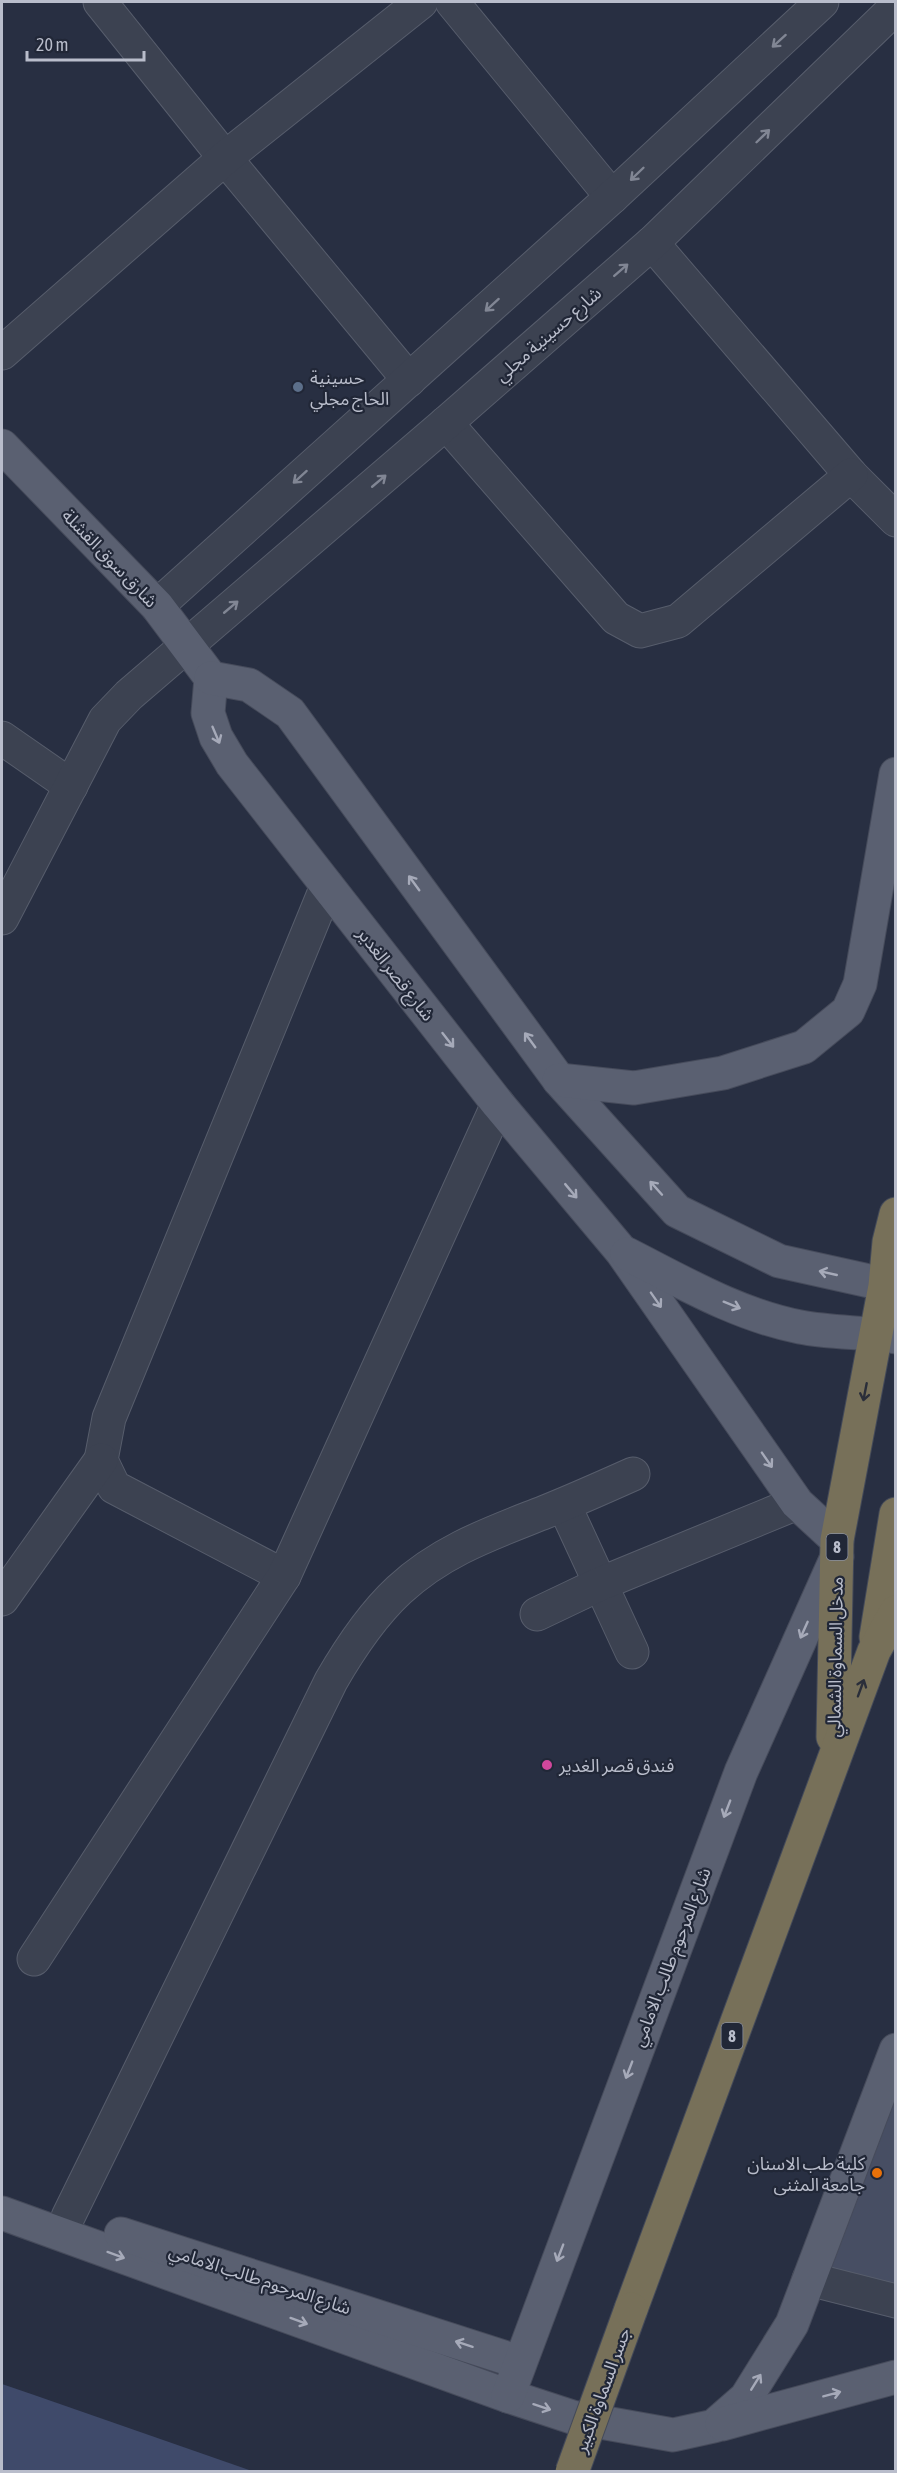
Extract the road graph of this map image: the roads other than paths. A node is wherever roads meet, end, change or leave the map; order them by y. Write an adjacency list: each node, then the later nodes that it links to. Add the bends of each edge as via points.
1 (100, 2): 6 (street)
2 (421, 2): 6 (street)
3 (452, 2): 7 (street)
4 (822, 2): 7 (street, one-way to 7)
5 (896, 7): 8 (street, شارع حسينية مجلي, one-way to 5)
6 (225, 158): 9 (street); 10 (street)
7 (612, 197): 10 (street, one-way to 10)
8 (652, 243): 11 (street, شارع حسينية مجلي, one-way to 8); 13 (street)
9 (2, 353)
10 (409, 380): 15 (street, one-way to 15)
11 (446, 423): 13 (street, via 616,618 640,631 678,621); 16 (street, شارع حسينية مجلي, one-way to 11)
12 (2, 446): 15 (main road, شارق سوق القشلة)
13 (851, 475): 14 (street)
14 (896, 520)
15 (157, 606): 16 (main road, شارق سوق القشلة)
16 (186, 645): 17 (main road, شارق سوق القشلة); 20 (street, شارع حسينية مجلي, via 105,720)
17 (211, 678): 21 (main road, شارع قصر الغدير, one-way to 21, via 208,713 226,755); 23 (main road, one-way to 17, via 290,713 249,685)
18 (2, 738): 20 (street)
19 (896, 774): 23 (main road, via 861,984 848,1011 804,1047 723,1072 634,1088)
20 (71, 786): 22 (street, شارع حسينية مجلي)
21 (327, 885): 24 (main road, شارع قصر الغدير, one-way to 24); 29 (street, via 109,1418)
22 (2, 918)
23 (559, 1080): 27 (main road, one-way to 23, via 779,1262 677,1210)
24 (498, 1104): 26 (main road, شارع قصر الغدير, one-way to 26); 35 (street)
25 (896, 1214): 27 (highway, مدخل السماوة الشمالي / 8, via 889,1242)
26 (622, 1252): 28 (main road, one-way to 28, via 761,1317 798,1327); 31 (main road, شارع قصر الغدير, one-way to 31)
27 (892, 1288): 28 (highway, مدخل السماوة الشمالي / 8)
28 (886, 1336): 34 (highway, مدخل السماوة الشمالي / 8, one-way to 34)
29 (101, 1460): 35 (street, via 114,1487); 37 (street)
30 (633, 1474): 32 (street)
31 (797, 1503): 34 (main road, شارع قصر الغدير); 36 (street)
32 (564, 1505): 36 (street); 47 (street, via 460,1546 429,1566 387,1603 351,1648 331,1681)
33 (896, 1514): 40 (highway)
34 (837, 1549): 42 (highway, مدخل السماوة الشمالي / 8); 50 (main road, شارع المرحوم طالب الامامي, one-way to 50, via 741,1772)
35 (284, 1576): 43 (street)
36 (600, 1584): 39 (street); 41 (street)
37 (2, 1599)
38 (896, 1612): 40 (highway, مدخل السماوة الشمالي / 8)
39 (537, 1614)
40 (874, 1651): 42 (highway, مدخل السماوة الشمالي / 8, one-way to 40)
41 (632, 1652)
42 (833, 1762): 54 (highway, جسر السماوة الكبير / 8, bridge)
43 (34, 1959)
44 (896, 2050): 48 (main road)
45 (2, 2192): 47 (main road, شارع المرحوم طالب الامامي)
46 (2, 2213): 52 (main road, شارع المرحوم طالب الامامي, one-way to 52)
47 (68, 2217): 50 (main road, شارع المرحوم طالب الامامي, one-way to 47)
48 (809, 2279): 49 (street); 53 (main road, one-way to 48, via 746,2398 792,2324)
49 (896, 2301)
50 (519, 2362): 52 (main road, شارع المرحوم طالب الامامي)
51 (896, 2377): 53 (main road, شارع المرحوم طالب الامامي, one-way to 51)
52 (508, 2397): 53 (main road, شارع المرحوم طالب الامامي, one-way to 53, via 572,2417 673,2434)
53 (714, 2426)
54 (572, 2472)

